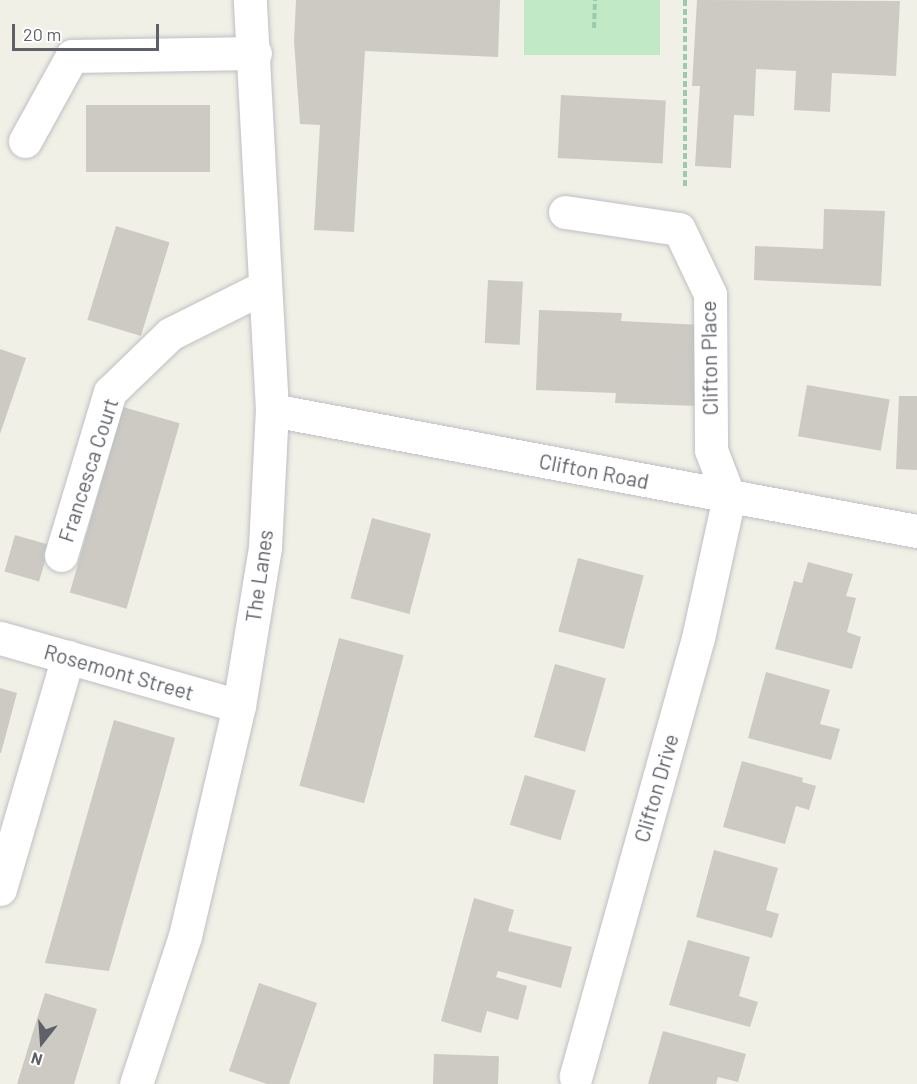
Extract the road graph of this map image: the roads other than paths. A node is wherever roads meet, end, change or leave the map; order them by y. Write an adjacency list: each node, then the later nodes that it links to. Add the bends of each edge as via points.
1 (250, 0): 2 (street, The Lanes)
2 (255, 53): 3 (street, via 72,56); 5 (street, The Lanes)
3 (25, 141)
4 (565, 212): 7 (street, Clifton Place, via 679,229 710,294 711,450)
5 (264, 287): 6 (street, The Lanes); 9 (street, Francesca Court, via 170,334 110,392)
6 (272, 410): 7 (street, Clifton Road); 12 (street, The Lanes, via 265,547)
7 (729, 497): 8 (street, Clifton Road); 14 (street, Clifton Drive, via 698,638)
8 (917, 531)
9 (61, 555)
10 (0, 638): 11 (street, Rosemont Street)
11 (68, 657): 12 (street, Rosemont Street); 13 (street)
12 (238, 706): 15 (street, The Lanes, via 185,936)
13 (0, 889)
14 (576, 1076)
15 (136, 1084)

